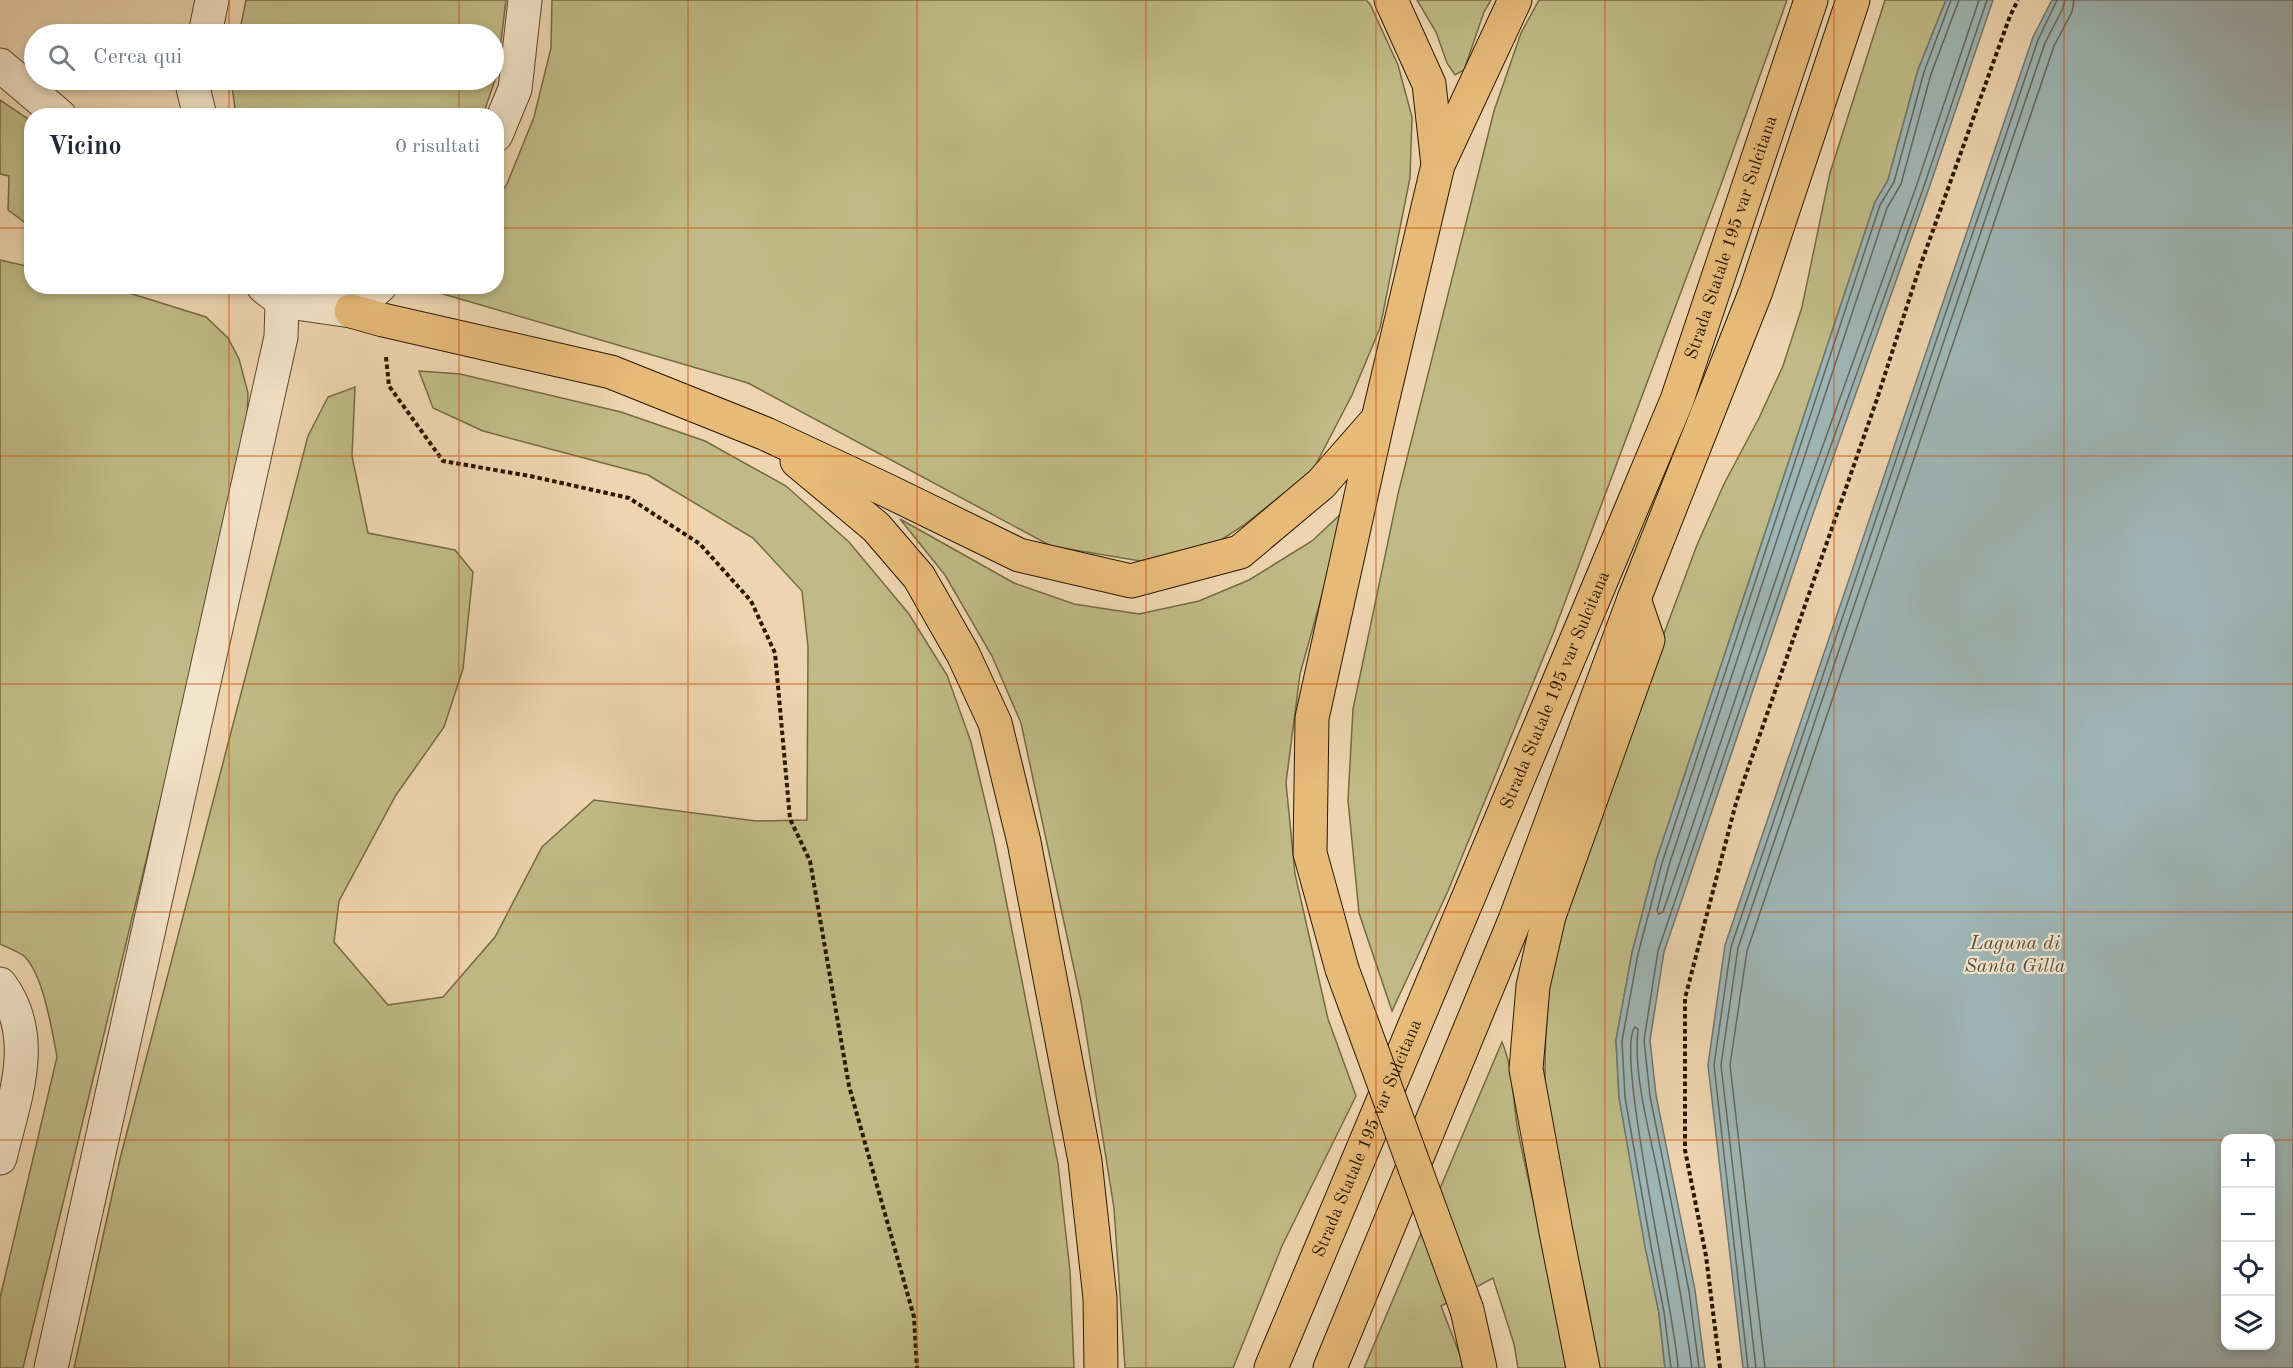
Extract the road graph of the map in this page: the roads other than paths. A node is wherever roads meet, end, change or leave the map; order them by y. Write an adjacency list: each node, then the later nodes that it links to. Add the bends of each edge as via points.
1 (212, 0): 7 (street)
2 (525, 0): 14 (street, via 515,89)
3 (1391, 0): 15 (highway, via 1429,84)
4 (1515, 0): 15 (highway)
5 (1811, 0): 27 (highway, Strada Statale 195 var Sulcitana, via 1677,400)
6 (1853, 0): 22 (highway, Strada Statale 195 var Sulcitana, via 1756,291)
7 (207, 24)
8 (0, 65): 9 (street)
9 (24, 85)
10 (29, 90): 12 (street)
11 (194, 90): 13 (street)
12 (51, 108)
13 (198, 108)
14 (504, 116)
15 (1438, 165): 20 (highway)
16 (274, 294): 25 (street, via 281,337)
17 (285, 294): 19 (street)
18 (370, 294): 19 (street)
19 (351, 310): 21 (highway, via 611,372)
20 (1378, 419): 21 (highway, via 1321,484 1240,552 1131,581 1019,555); 29 (highway, bridge, via 1312,718 1310,853 1342,969 1467,1310)
21 (766, 434): 26 (highway, via 876,527 918,578 963,654 995,723 1024,842 1085,1161 1100,1298)
22 (1634, 599): 28 (highway, Strada Statale 195 var Sulcitana, via 1515,920); 30 (highway, via 1648,640 1549,916 1533,986 1526,1069)
23 (0, 984): 24 (street, via 11,999 21,1030 22,1066)
24 (0, 1158)
25 (51, 1368)
26 (1101, 1368)
27 (1271, 1368)
28 (1330, 1368)
29 (1480, 1368)
30 (1584, 1368)

